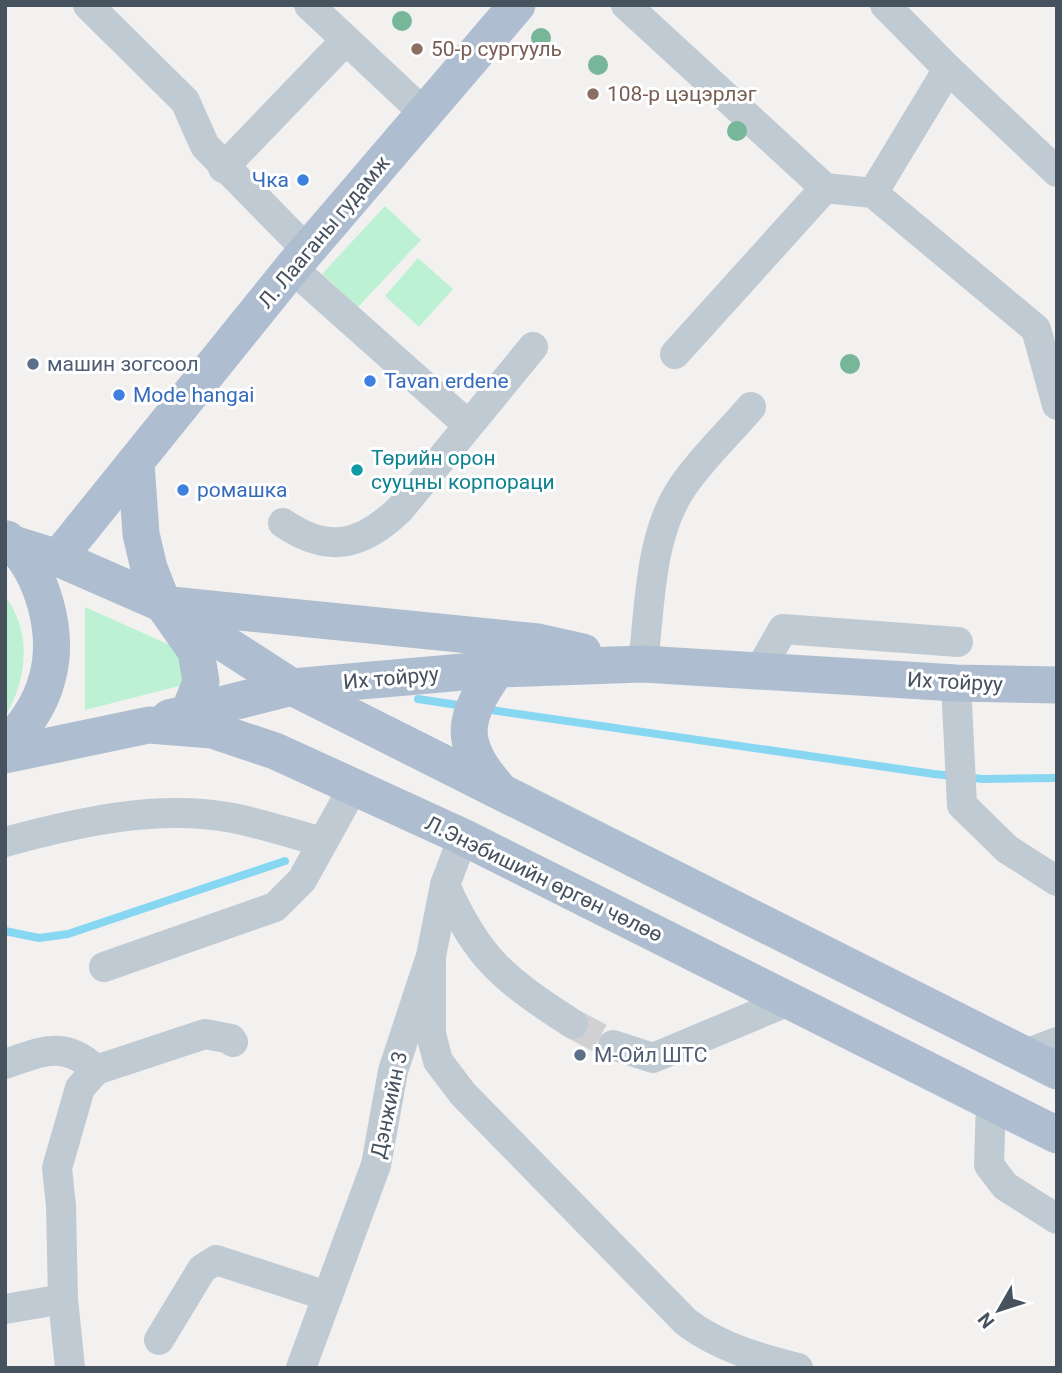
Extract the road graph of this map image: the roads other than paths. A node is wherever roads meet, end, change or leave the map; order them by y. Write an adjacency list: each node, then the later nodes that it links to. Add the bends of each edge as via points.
1 (88, 5): 9 (street, via 186,101 205,146)
2 (309, 5): 6 (street)
3 (517, 5): 8 (main road, Л. Лааганы гудамж)
4 (626, 5): 11 (street)
5 (885, 5): 7 (street)
6 (346, 40): 8 (street); 9 (street)
7 (948, 69): 10 (street); 12 (street)
8 (424, 113): 13 (main road, Л. Лааганы гудамж)
9 (223, 168): 13 (street)
10 (1057, 172)
11 (825, 188): 12 (street); 15 (street)
12 (873, 193): 16 (street, via 1036,329)
13 (299, 259): 18 (street); 19 (main road, Л. Лааганы гудамж)
14 (533, 347): 18 (street)
15 (675, 354)
16 (1057, 405)
17 (751, 407): 25 (street, via 682,486 662,533)
18 (467, 424): 20 (street, via 400,509 369,534 324,543 309,540)
19 (136, 463): 22 (main road, Л. Лааганы гудамж); 23 (main road, via 141,534)
20 (283, 523)
21 (9, 541): 22 (main road, Их тойруу); 33 (main road, via 39,584 51,630 47,678 29,721)
22 (58, 558): 23 (main road, Их тойруу)
23 (163, 604): 25 (main road, Их тойруу, via 538,642); 30 (main road, Их тойруу); 31 (main road, via 196,651 201,682)
24 (958, 642): 27 (street, via 783,629)
25 (643, 664): 26 (main road, Их тойруу); 27 (main road, Их тойруу)
26 (497, 668): 30 (main road, Их тойруу); 36 (main road, via 470,712 468,730 478,765)
27 (759, 671): 28 (main road, Их тойруу)
28 (956, 683): 29 (main road, Их тойруу); 40 (street, via 962,805 1007,849)
29 (1057, 685)
30 (292, 687): 31 (main road); 36 (main road)
31 (189, 712): 32 (main road)
32 (149, 725): 34 (main road, Л.Энэбишийн өргөн чөлөө); 35 (main road, Л.Энэбишийн өргөн чөлөө, via 221,733)
33 (5, 747)
34 (5, 755)
35 (354, 786): 37 (main road, Л.Энэбишийн өргөн чөлөө); 39 (street)
36 (500, 790): 49 (main road)
37 (463, 837): 41 (street, Дэнжийн 3); 44 (main road, Л.Энэбишийн өргөн чөлөө)
38 (5, 842): 39 (street, via 77,822 180,813 232,818)
39 (322, 842): 43 (street, via 302,880 275,907)
40 (1057, 881)
41 (445, 886): 42 (street, Дэнжийн 3); 45 (street, via 465,929 491,963 525,993)
42 (431, 956): 56 (street, Дэнжийн 3, via 393,1071 376,1165); 62 (street, via 431,1034 438,1061 463,1094 686,1322 728,1347)
43 (104, 967)
44 (789, 1001): 48 (street, via 653,1058); 53 (main road, Л.Энэбишийн өргөн чөлөө)
45 (573, 1024)
46 (233, 1042): 51 (street, via 205,1034)
47 (1057, 1042): 49 (street)
48 (613, 1045)
49 (1023, 1055): 52 (main road)
50 (5, 1064): 51 (street, via 64,1050 80,1055)
51 (96, 1070): 57 (street, via 80,1088 57,1168)
52 (1057, 1071)
53 (991, 1102): 54 (main road, Л.Энэбишийн өргөн чөлөө); 55 (street, via 989,1165 1005,1186)
54 (1057, 1135)
55 (1057, 1219)
56 (327, 1296): 59 (street, via 216,1260 202,1269); 61 (street, Дэнжийн 3)
57 (63, 1298): 58 (street); 60 (street)
58 (5, 1308)
59 (159, 1340)
60 (69, 1368)
61 (301, 1368)
62 (797, 1368)

